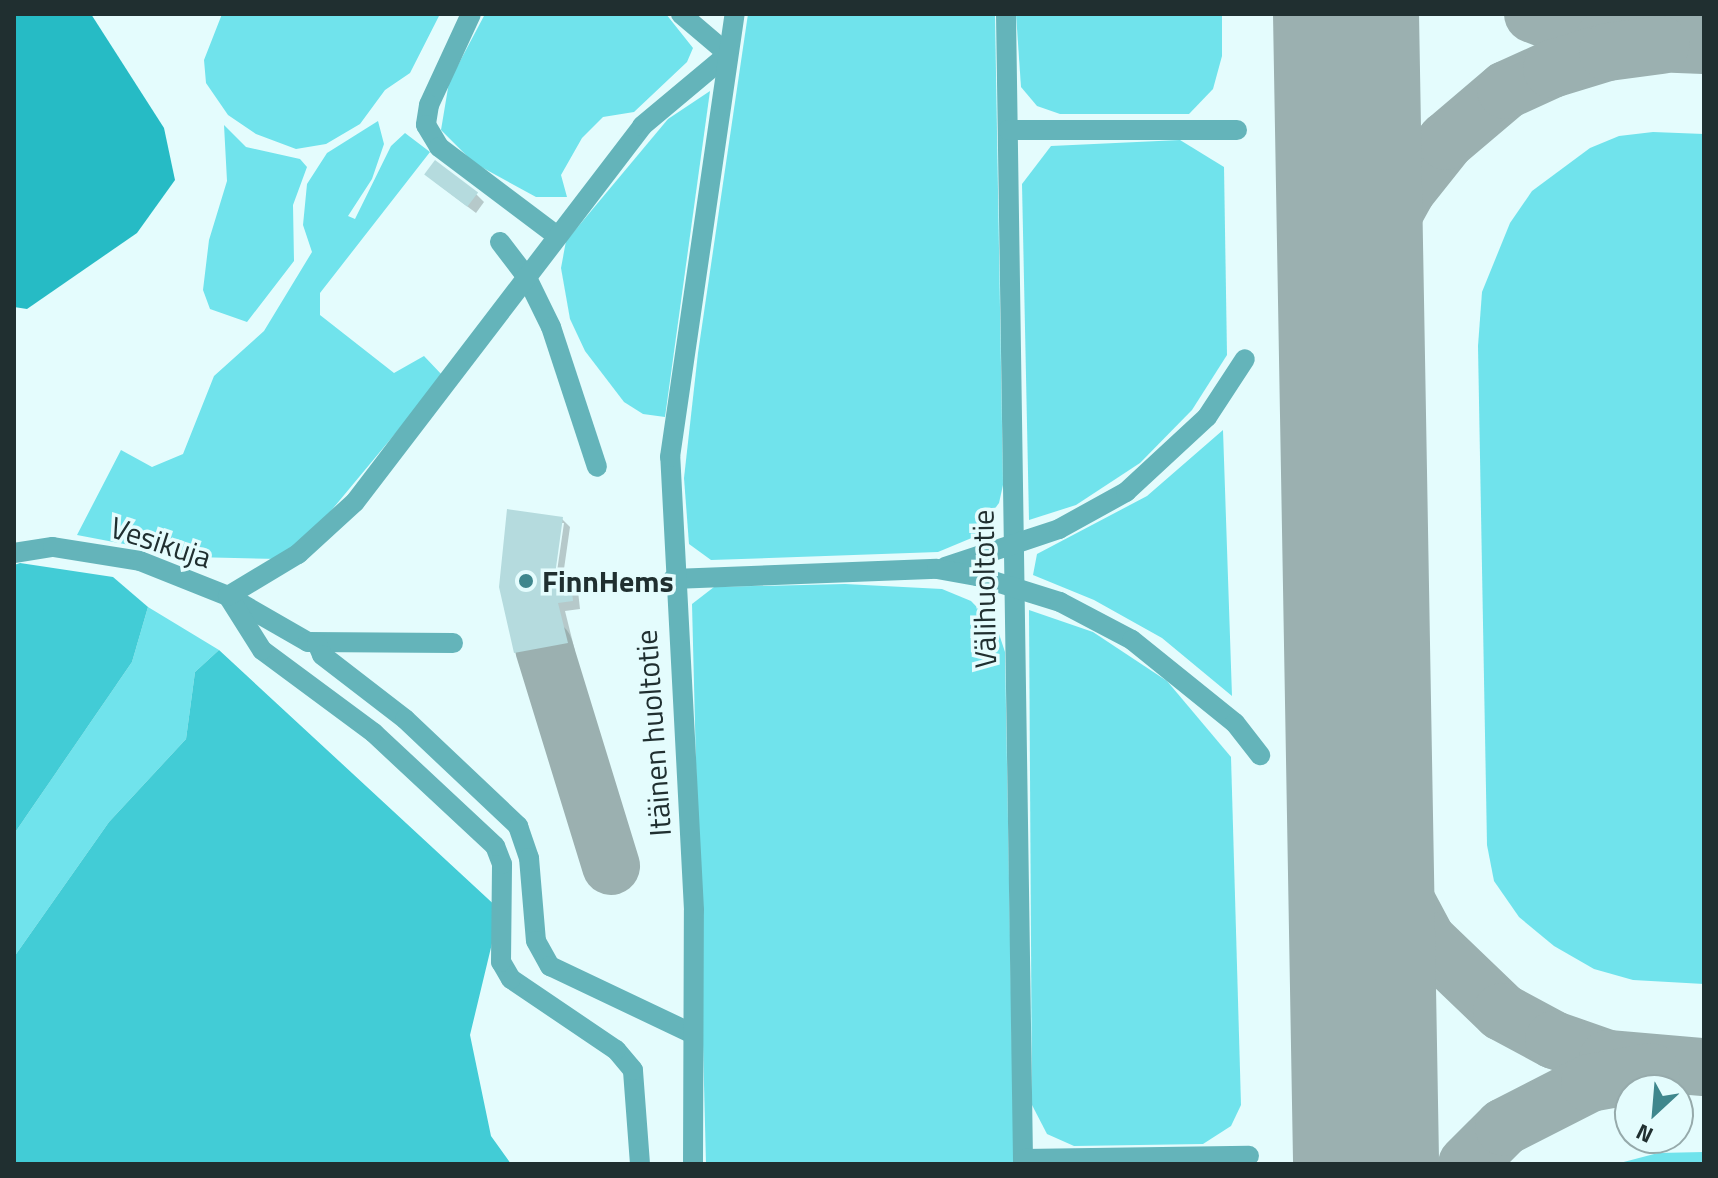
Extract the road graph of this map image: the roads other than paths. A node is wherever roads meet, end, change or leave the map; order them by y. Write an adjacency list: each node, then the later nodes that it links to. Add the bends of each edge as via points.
1 (471, 14): 8 (lane, via 429,105 426,125 439,147)
2 (681, 14): 5 (lane)
3 (735, 14): 5 (lane, Itäinen huoltotie)
4 (1006, 14): 6 (lane, Välihuoltotie)
5 (728, 54): 8 (lane, via 642,126); 16 (lane, Itäinen huoltotie, via 670,457)
6 (1008, 130): 7 (lane); 13 (lane, Välihuoltotie)
7 (1237, 130)
8 (557, 236): 10 (lane)
9 (500, 242): 10 (lane)
10 (526, 276): 12 (lane, via 551,327); 18 (lane, via 355,502 298,554)
11 (1245, 359): 13 (lane, via 1226,394 1155,468 1095,512)
12 (597, 467)
13 (1013, 547): 15 (lane); 17 (lane, Välihuoltotie)
14 (14, 553): 18 (lane, Vesikuja, via 53,547 90,550 140,561)
15 (937, 569): 16 (lane); 17 (lane)
16 (673, 579): 22 (lane, Itäinen huoltotie, via 694,910)
17 (1014, 588): 21 (lane, via 1060,602 1132,640 1235,723); 24 (lane, Välihuoltotie)
18 (228, 596): 19 (lane, Vesikuja, via 280,630); 25 (lane, via 262,650 374,733 495,846 502,864 501,962 511,979 616,1050 633,1070)
19 (317, 643): 20 (lane); 22 (lane, via 322,655 405,719 518,826 529,858 536,941 550,966)
20 (453, 643)
21 (1260, 755)
22 (691, 1033): 26 (lane, Itäinen huoltotie)
23 (1249, 1156): 24 (lane)
24 (1023, 1162)
25 (640, 1164)
26 (693, 1164)

